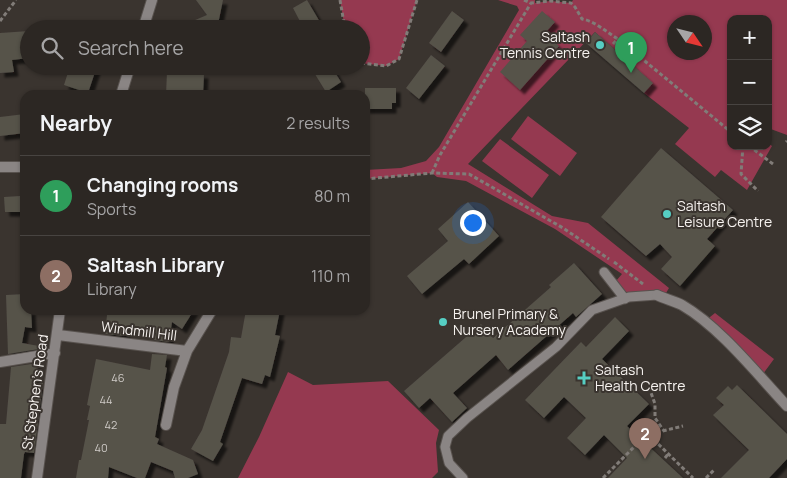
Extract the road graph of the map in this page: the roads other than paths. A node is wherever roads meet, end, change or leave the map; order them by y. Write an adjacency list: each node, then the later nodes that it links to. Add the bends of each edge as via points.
1 (152, 0): 2 (street)
2 (146, 20)
3 (127, 75): 4 (street)
4 (123, 90)
5 (20, 167): 6 (street)
6 (0, 168)
7 (604, 272): 9 (lane)
8 (657, 295): 9 (lane); 16 (street, via 681,305 700,318)
9 (625, 298): 19 (lane, via 592,310 556,347 448,436 445,446 449,463)
10 (60, 315): 12 (street, St Stephen's Road)
11 (209, 315): 13 (street, Windmill Hill)
12 (58, 335): 13 (street, Windmill Hill); 14 (street, St Stephen's Road)
13 (186, 351): 17 (street, Windmill Hill)
14 (55, 353): 15 (street); 18 (street, St Stephen's Road)
15 (0, 362)
16 (787, 406)
17 (166, 425)
18 (37, 478)
19 (463, 478)

